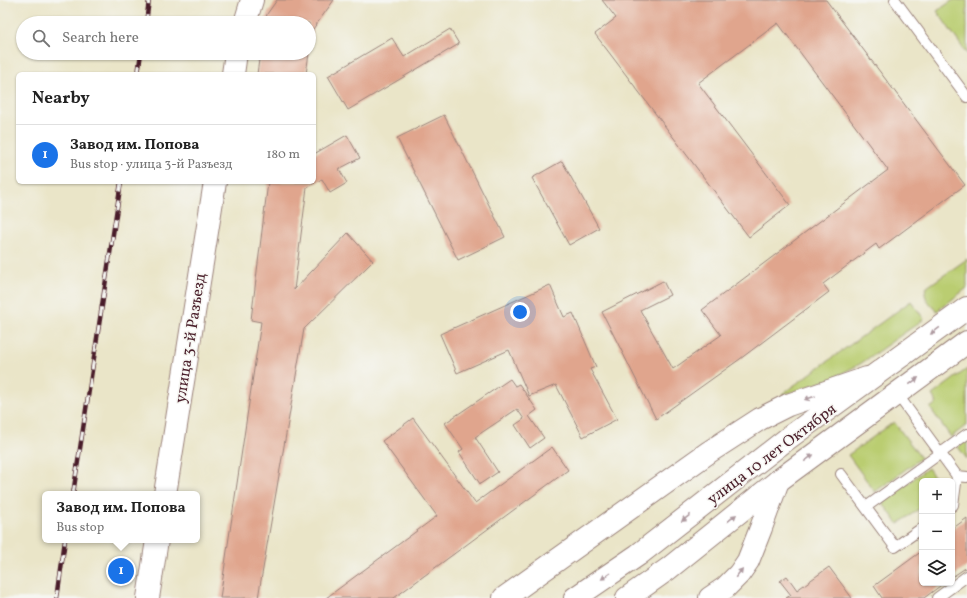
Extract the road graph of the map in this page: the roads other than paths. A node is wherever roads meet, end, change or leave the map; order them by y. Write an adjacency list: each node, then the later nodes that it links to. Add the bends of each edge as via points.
1 (252, 0): 3 (main road)
2 (895, 0): 6 (lane)
3 (247, 16)
4 (235, 60): 5 (main road)
5 (233, 72)
6 (967, 97)
7 (215, 184): 19 (main road, улица 3-й Разъезд)
8 (967, 308): 10 (main road, улица 10 лет Октября, one-way to 10)
9 (967, 342): 11 (main road, улица 10 лет Октября, one-way to 9)
10 (873, 376): 12 (main road, one-way to 12, via 788,406); 14 (main road, улица 10 лет Октября)
11 (897, 394): 15 (lane); 18 (main road, улица 10 лет Октября, one-way to 11)
12 (760, 419): 14 (main road, via 776,419 783,426); 26 (main road, via 709,452)
13 (967, 434): 15 (lane)
14 (787, 439): 27 (main road, улица 10 лет Октября, one-way to 27, via 638,555)
15 (940, 453): 17 (lane); 21 (lane)
16 (841, 474): 21 (lane)
17 (962, 476): 20 (lane)
18 (778, 481): 28 (main road, улица 10 лет Октября, one-way to 18, via 668,569); 29 (main road, one-way to 18, via 725,588 748,561)
19 (165, 491)
20 (955, 499)
21 (866, 507): 22 (lane, via 895,547)
22 (919, 530)
23 (157, 543): 25 (main road)
24 (967, 576): 30 (lane)
25 (148, 598)
26 (504, 598)
27 (575, 598)
28 (627, 598)
29 (710, 598)
30 (937, 598)

